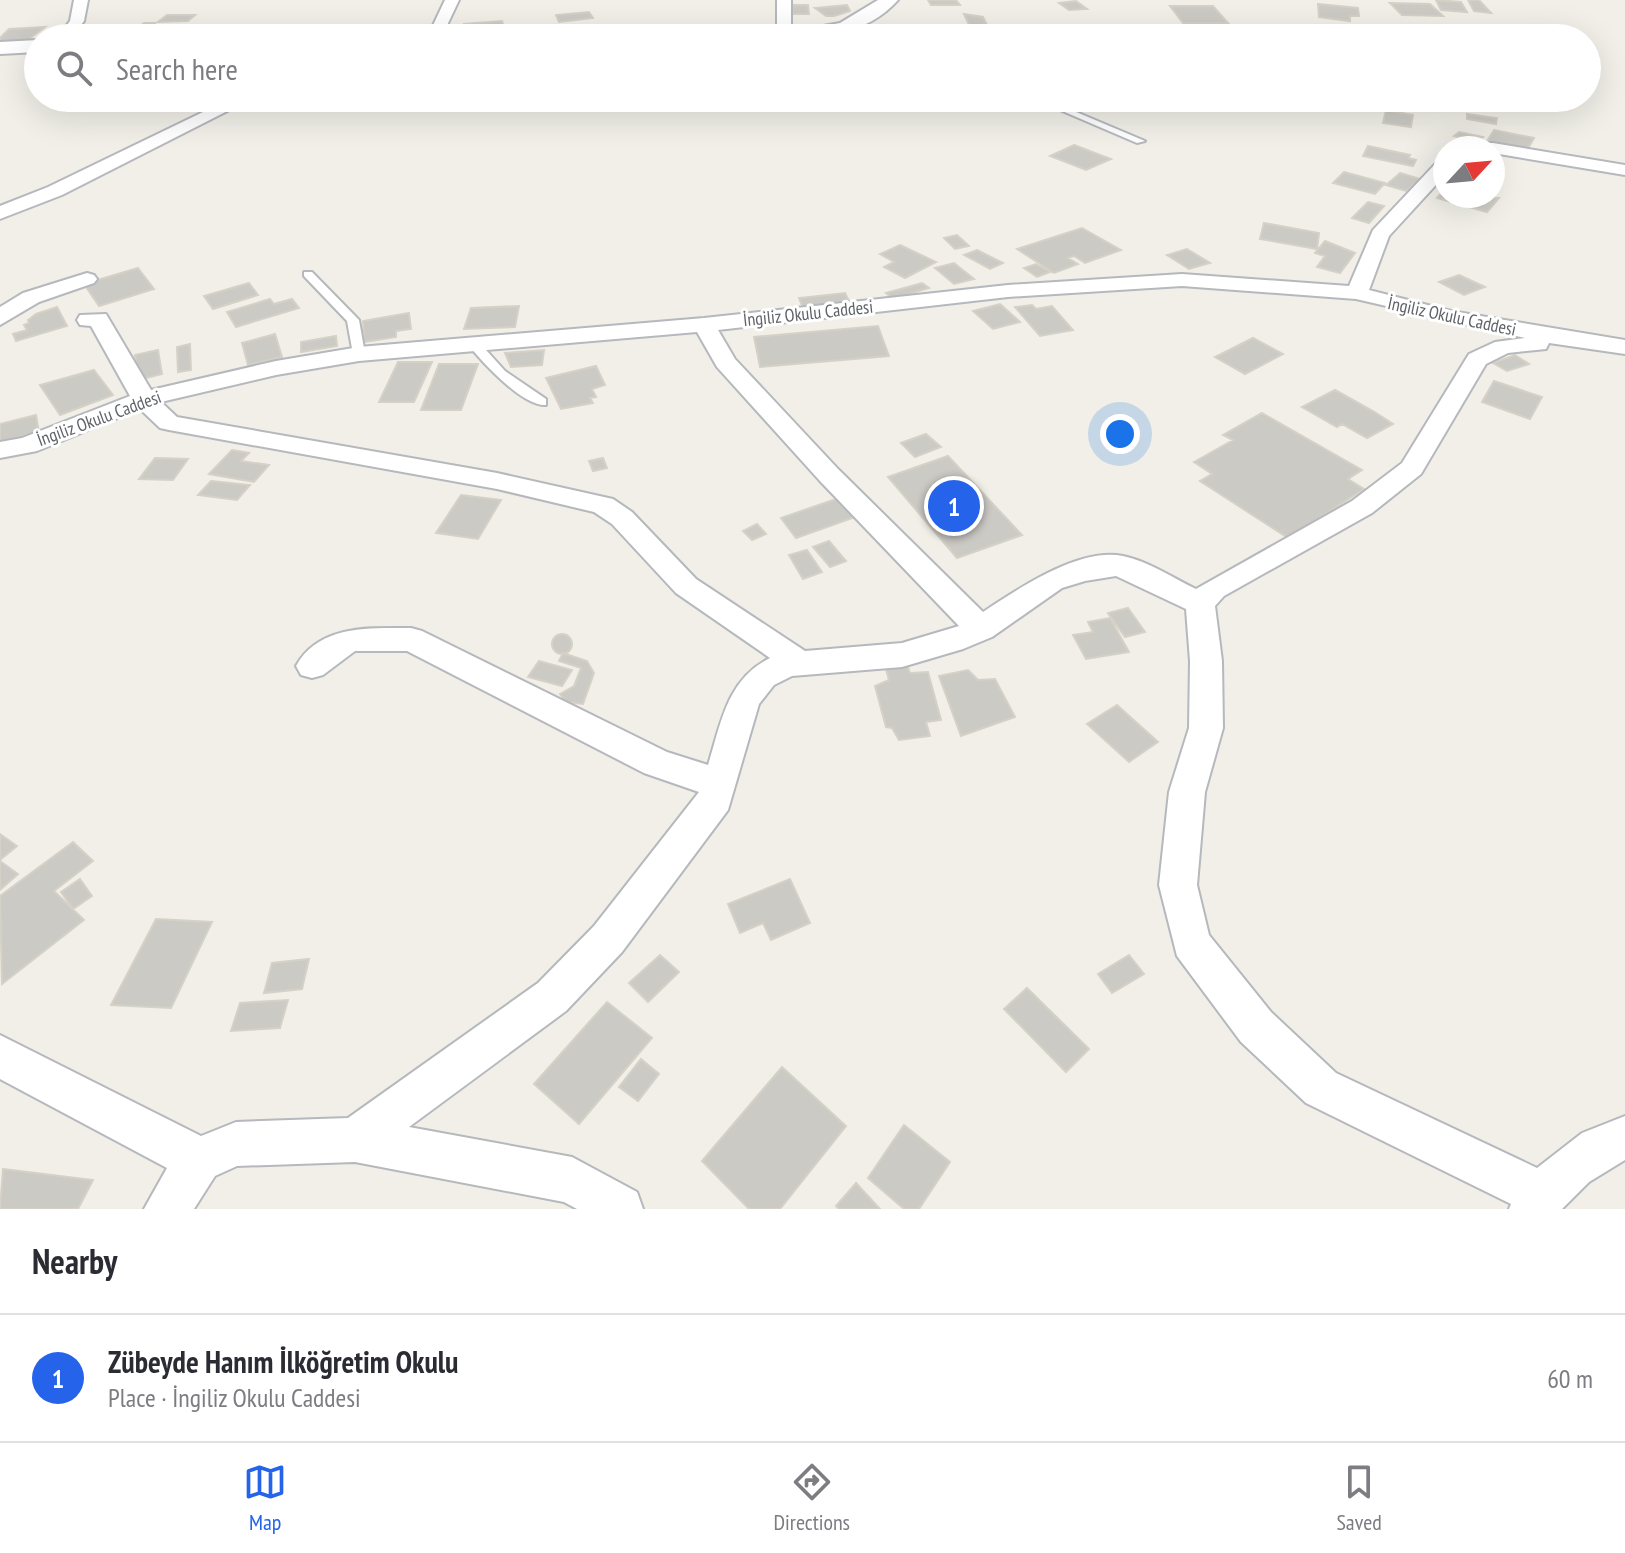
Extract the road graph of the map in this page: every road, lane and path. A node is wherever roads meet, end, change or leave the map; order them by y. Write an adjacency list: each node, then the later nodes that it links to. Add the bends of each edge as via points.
1 (81, 0): 5 (street)
2 (452, 0): 6 (street)
3 (784, 0): 7 (street)
4 (890, 0): 8 (street)
5 (75, 24)
6 (441, 24)
7 (784, 24)
8 (851, 24)
9 (24, 47): 10 (street)
10 (0, 48)
11 (216, 112): 17 (street)
12 (1070, 112): 13 (lane)
13 (1140, 141)
14 (1505, 150): 15 (street)
15 (1625, 170)
16 (1433, 177): 20 (street, via 1380,234)
17 (0, 213)
18 (308, 274): 28 (lane, via 353,320)
19 (87, 279): 21 (street, via 35,293)
20 (1357, 293): 23 (street, İngiliz Okulu Caddesi, via 1182,280 1008,291); 25 (street, İngiliz Okulu Caddesi)
21 (0, 318)
22 (88, 320): 29 (street, via 98,319)
23 (704, 325): 26 (street, İngiliz Okulu Caddesi); 33 (street, via 725,362)
24 (1625, 334): 25 (street)
25 (1568, 340): 27 (street, İngiliz Okulu Caddesi); 32 (street, via 1503,347 1477,359 1412,468 1362,507 1214,589)
26 (473, 343): 28 (street, İngiliz Okulu Caddesi); 30 (lane, via 501,374)
27 (1625, 347)
28 (359, 354): 29 (street, İngiliz Okulu Caddesi)
29 (144, 399): 31 (street, İngiliz Okulu Caddesi, via 28,445); 34 (street, via 169,423 603,505 686,586)
30 (541, 402)
31 (0, 450)
32 (1200, 603): 33 (street, via 1119,565 1052,581); 41 (street, via 1206,728 1187,792 1178,885 1191,943 1256,1027 1321,1088)
33 (981, 629): 34 (street, via 902,655)
34 (800, 663): 36 (street, via 763,676 744,700)
35 (312, 666): 36 (street, via 349,640 411,639 656,763)
36 (720, 784): 39 (street, via 715,799 608,939 552,997)
37 (0, 1056): 40 (street)
38 (1625, 1138): 41 (street, via 1581,1161)
39 (355, 1140): 40 (street, via 236,1144); 43 (street, via 572,1180)
40 (199, 1160): 42 (street)
41 (1537, 1202)
42 (167, 1209)
43 (620, 1209)

